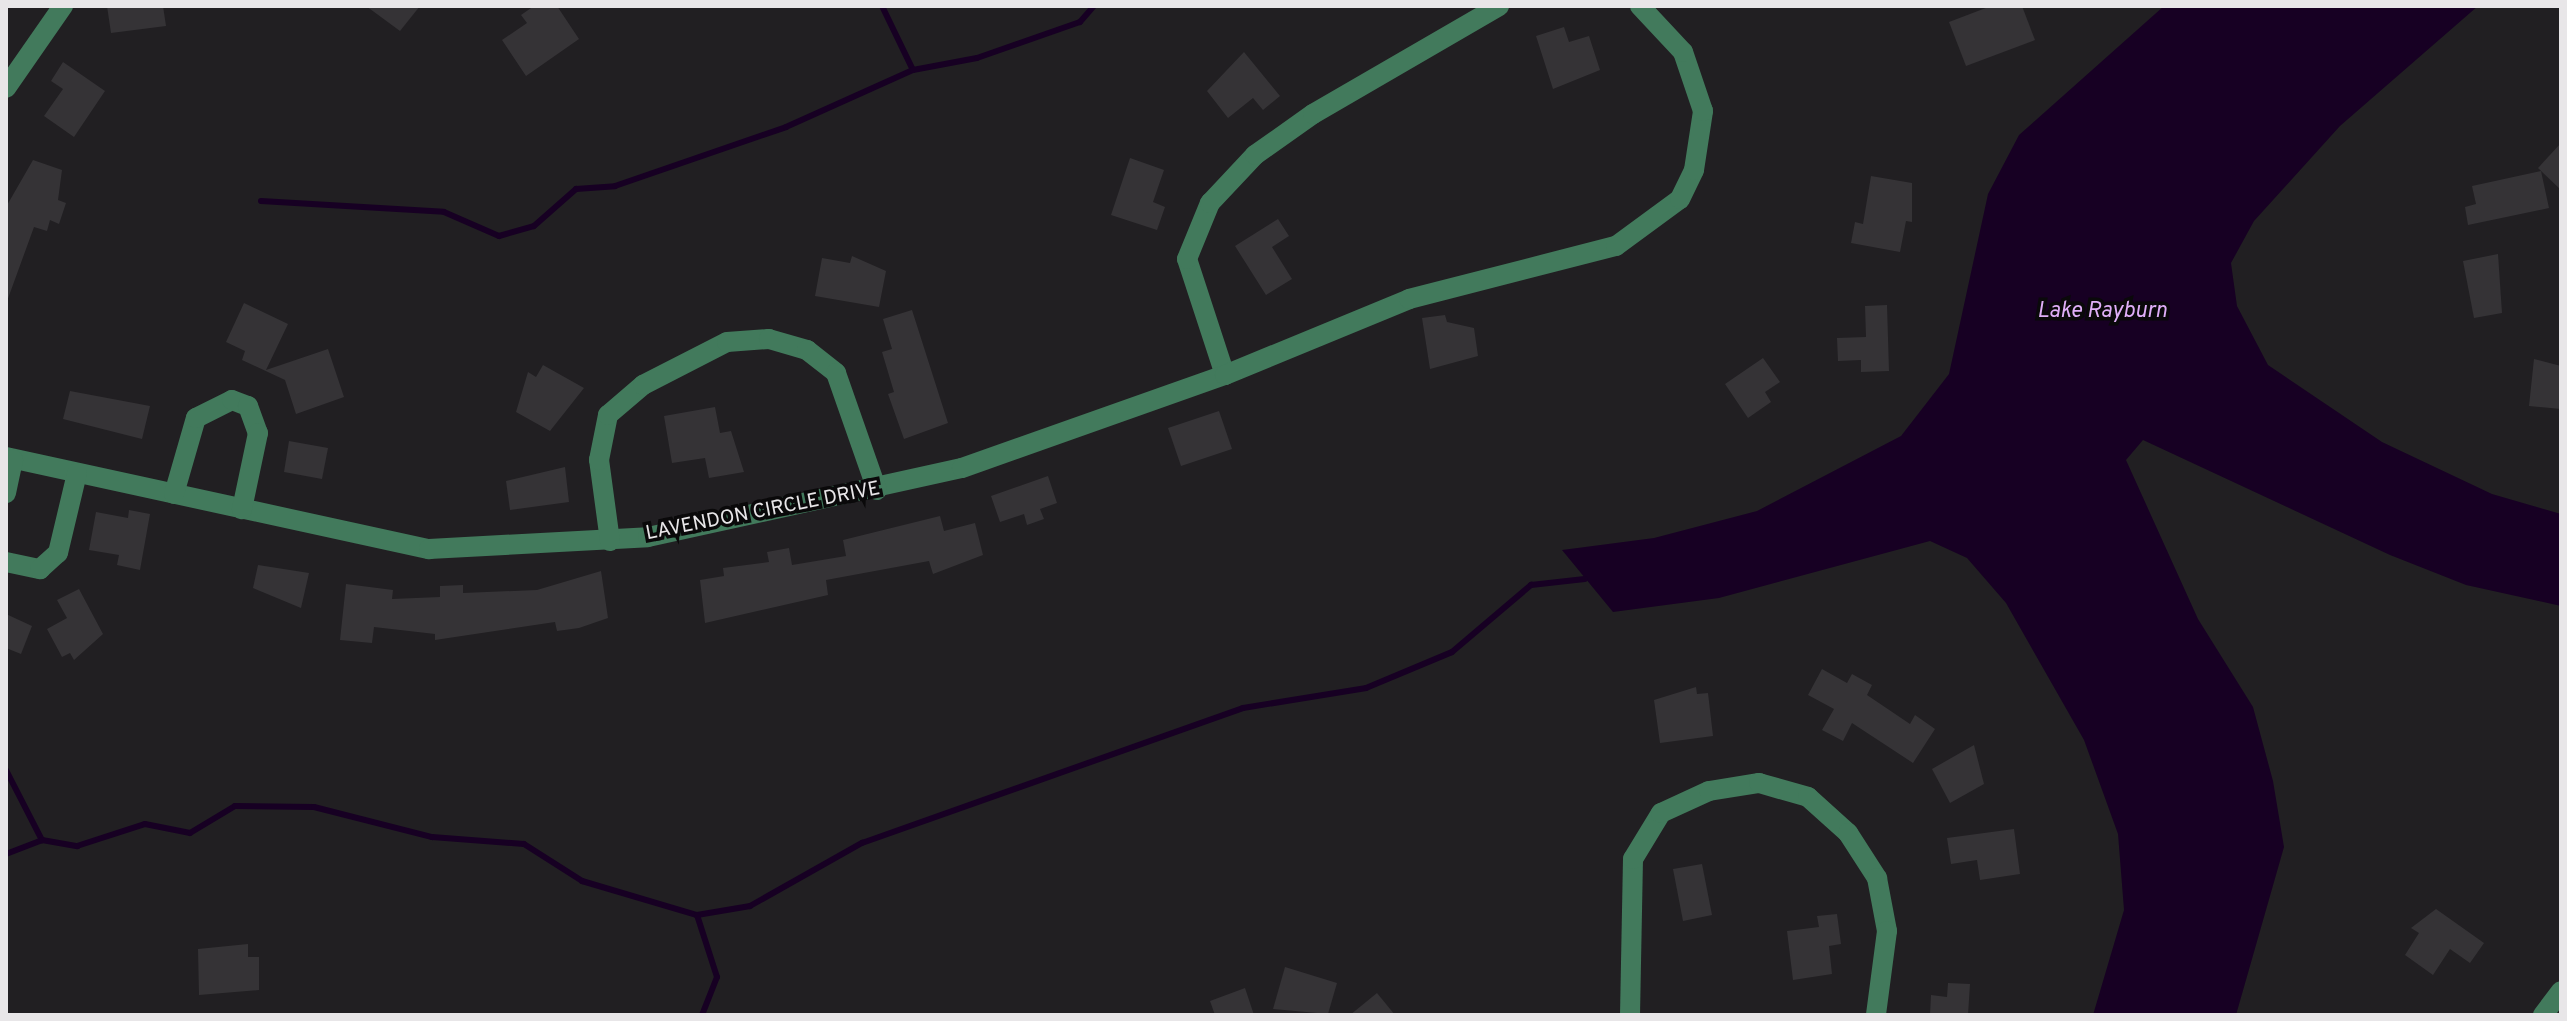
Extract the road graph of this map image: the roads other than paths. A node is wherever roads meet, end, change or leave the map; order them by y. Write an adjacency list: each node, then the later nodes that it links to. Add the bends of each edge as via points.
1 (63, 6): 4 (street)
2 (1499, 6): 5 (street, via 1313,114 1255,155 1210,203 1187,259)
3 (1640, 6): 5 (street, LAVENDON CIRCLE DRIVE, via 1683,52 1703,111 1694,170 1680,199 1616,246 1409,299)
4 (6, 88)
5 (1225, 375): 8 (street, LAVENDON CIRCLE DRIVE, via 962,468)
6 (10, 458): 7 (street, LAVENDON CIRCLE DRIVE); 9 (street)
7 (77, 473): 10 (street, LAVENDON CIRCLE DRIVE); 13 (street, via 58,553 40,569)
8 (877, 490): 12 (street, LAVENDON CIRCLE DRIVE); 12 (street, via 836,373 807,350 769,339 727,342 643,385 608,415 599,460)
9 (6, 493)
10 (174, 494): 11 (street, LAVENDON CIRCLE DRIVE); 11 (street, via 196,418 232,400 248,406 258,433)
11 (242, 509): 12 (street, LAVENDON CIRCLE DRIVE, via 429,549)
12 (610, 541)
13 (6, 562)
14 (2561, 991): 17 (street)
15 (1630, 1015): 16 (street, via 1633,859 1661,813 1709,791 1759,783 1808,797 1848,833 1877,878 1887,931)
16 (1876, 1015)
17 (2543, 1015)

